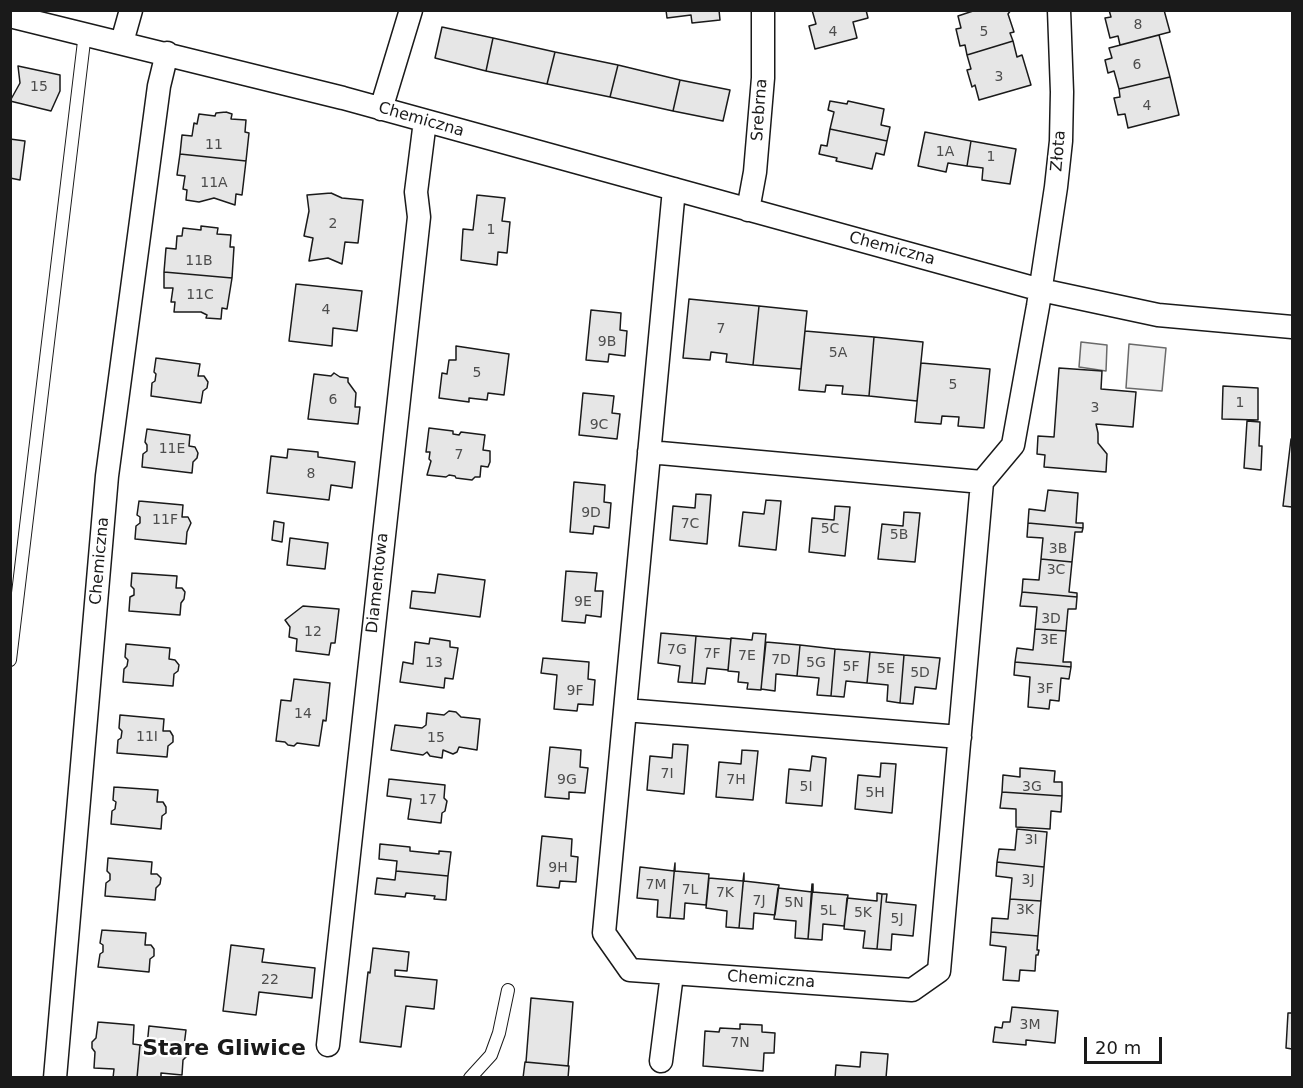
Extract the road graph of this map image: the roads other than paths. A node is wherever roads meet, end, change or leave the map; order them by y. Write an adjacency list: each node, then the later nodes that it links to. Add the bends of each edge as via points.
1 (131, 10): 7 (street)
2 (411, 10): 9 (street)
3 (763, 10): 12 (street, Srebrna, via 763,78)
4 (1059, 10): 13 (street, Złota, via 1061,141)
5 (10, 16): 6 (street, Chemiczna)
6 (85, 33): 7 (street, Chemiczna); 17 (lane)
7 (122, 42): 8 (street, Chemiczna)
8 (167, 53): 9 (street, Chemiczna); 24 (street, Chemiczna, via 107,476)
9 (381, 109): 10 (street, Chemiczna)
10 (425, 121): 11 (street, Chemiczna); 22 (street, Diamentowa, via 416,192 419,217)
11 (674, 189): 12 (street, Chemiczna); 15 (street, Chemiczna)
12 (748, 210): 13 (street, Chemiczna)
13 (1041, 290): 14 (street, Chemiczna, via 1158,315); 16 (street, via 1013,445)
14 (1293, 327)
15 (649, 452): 16 (street); 18 (street, Chemiczna)
16 (982, 482): 19 (street, Chemiczna)
17 (10, 660)
18 (625, 711): 19 (street); 20 (street, Chemiczna, via 604,933 630,970)
19 (960, 737): 20 (street, Chemiczna, via 939,971 912,990)
20 (672, 974): 23 (street)
21 (508, 990): 25 (lane, via 491,1055)
22 (328, 1045)
23 (661, 1061)
24 (55, 1075)
25 (470, 1077)

